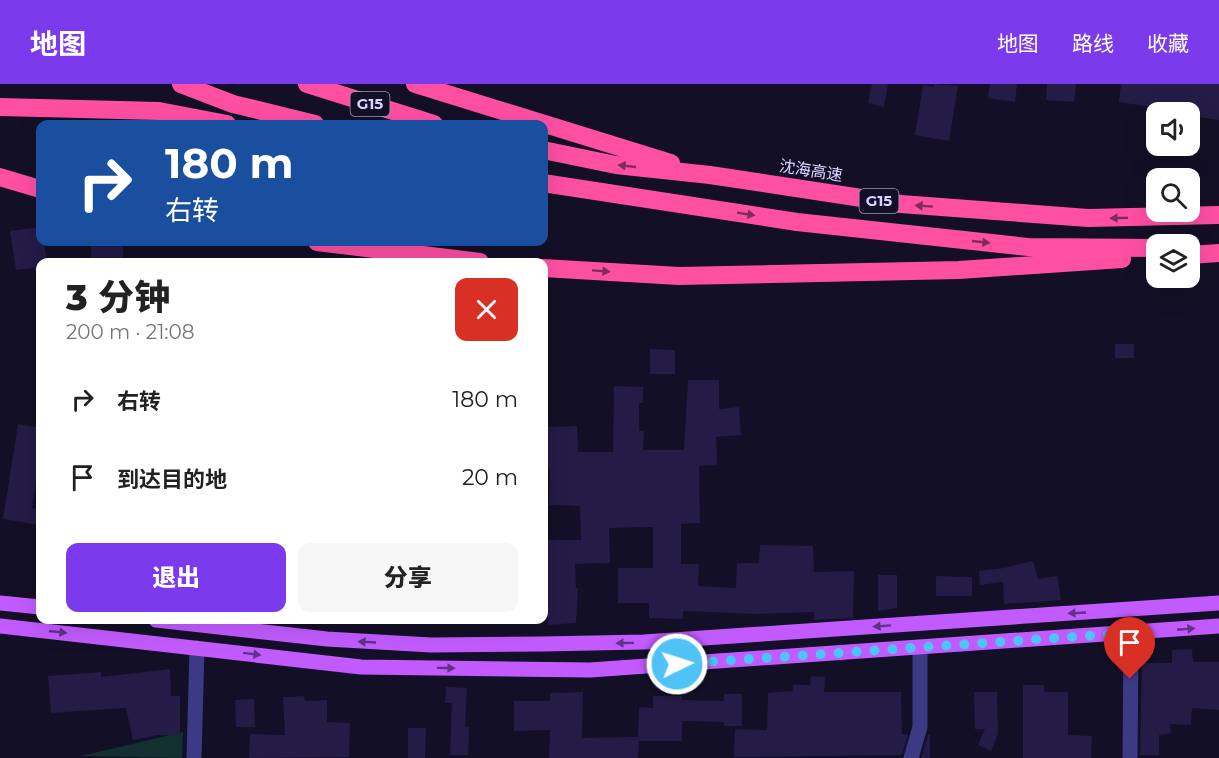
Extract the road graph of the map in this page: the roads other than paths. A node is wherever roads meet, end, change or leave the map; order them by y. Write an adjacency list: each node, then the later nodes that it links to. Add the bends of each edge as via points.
1 (181, 84): 6 (highway, via 233,104)
2 (307, 84): 7 (highway, G15)
3 (415, 84): 8 (highway)
4 (0, 107): 5 (highway, via 159,111)
5 (206, 120)
6 (299, 120)
7 (421, 120)
8 (532, 120)
9 (548, 125): 11 (highway)
10 (548, 151): 11 (highway, 沈海高速 / G15, one-way to 10, via 616,165)
11 (710, 175): 17 (highway, 沈海高速 / G15, one-way to 11, via 1088,219 901,204)
12 (0, 177): 14 (highway)
13 (548, 184): 16 (highway, G15)
14 (36, 188)
15 (548, 194): 16 (highway)
16 (704, 207): 19 (highway, G15, one-way to 19, via 797,222 1028,248)
17 (1219, 215)
18 (350, 246): 23 (highway)
19 (1146, 249)
20 (1200, 250): 21 (highway)
21 (1219, 251): 22 (highway)
22 (1200, 254)
23 (447, 258)
24 (1146, 258): 25 (highway, one-way to 24, via 679,276 958,270)
25 (548, 267)
26 (0, 603): 28 (main road)
27 (1219, 603): 29 (main road, one-way to 29, via 644,642 542,645 431,645 327,639)
28 (36, 607)
29 (192, 624)
30 (0, 626): 34 (main road, one-way to 34)
31 (1219, 626): 32 (main road, one-way to 31)
32 (1131, 633): 33 (main road); 37 (street)
33 (920, 646): 34 (main road, one-way to 33, via 361,667 590,669); 36 (street, via 920,727)
34 (197, 648): 35 (street)
35 (194, 758)
36 (911, 758)
37 (1130, 758)

